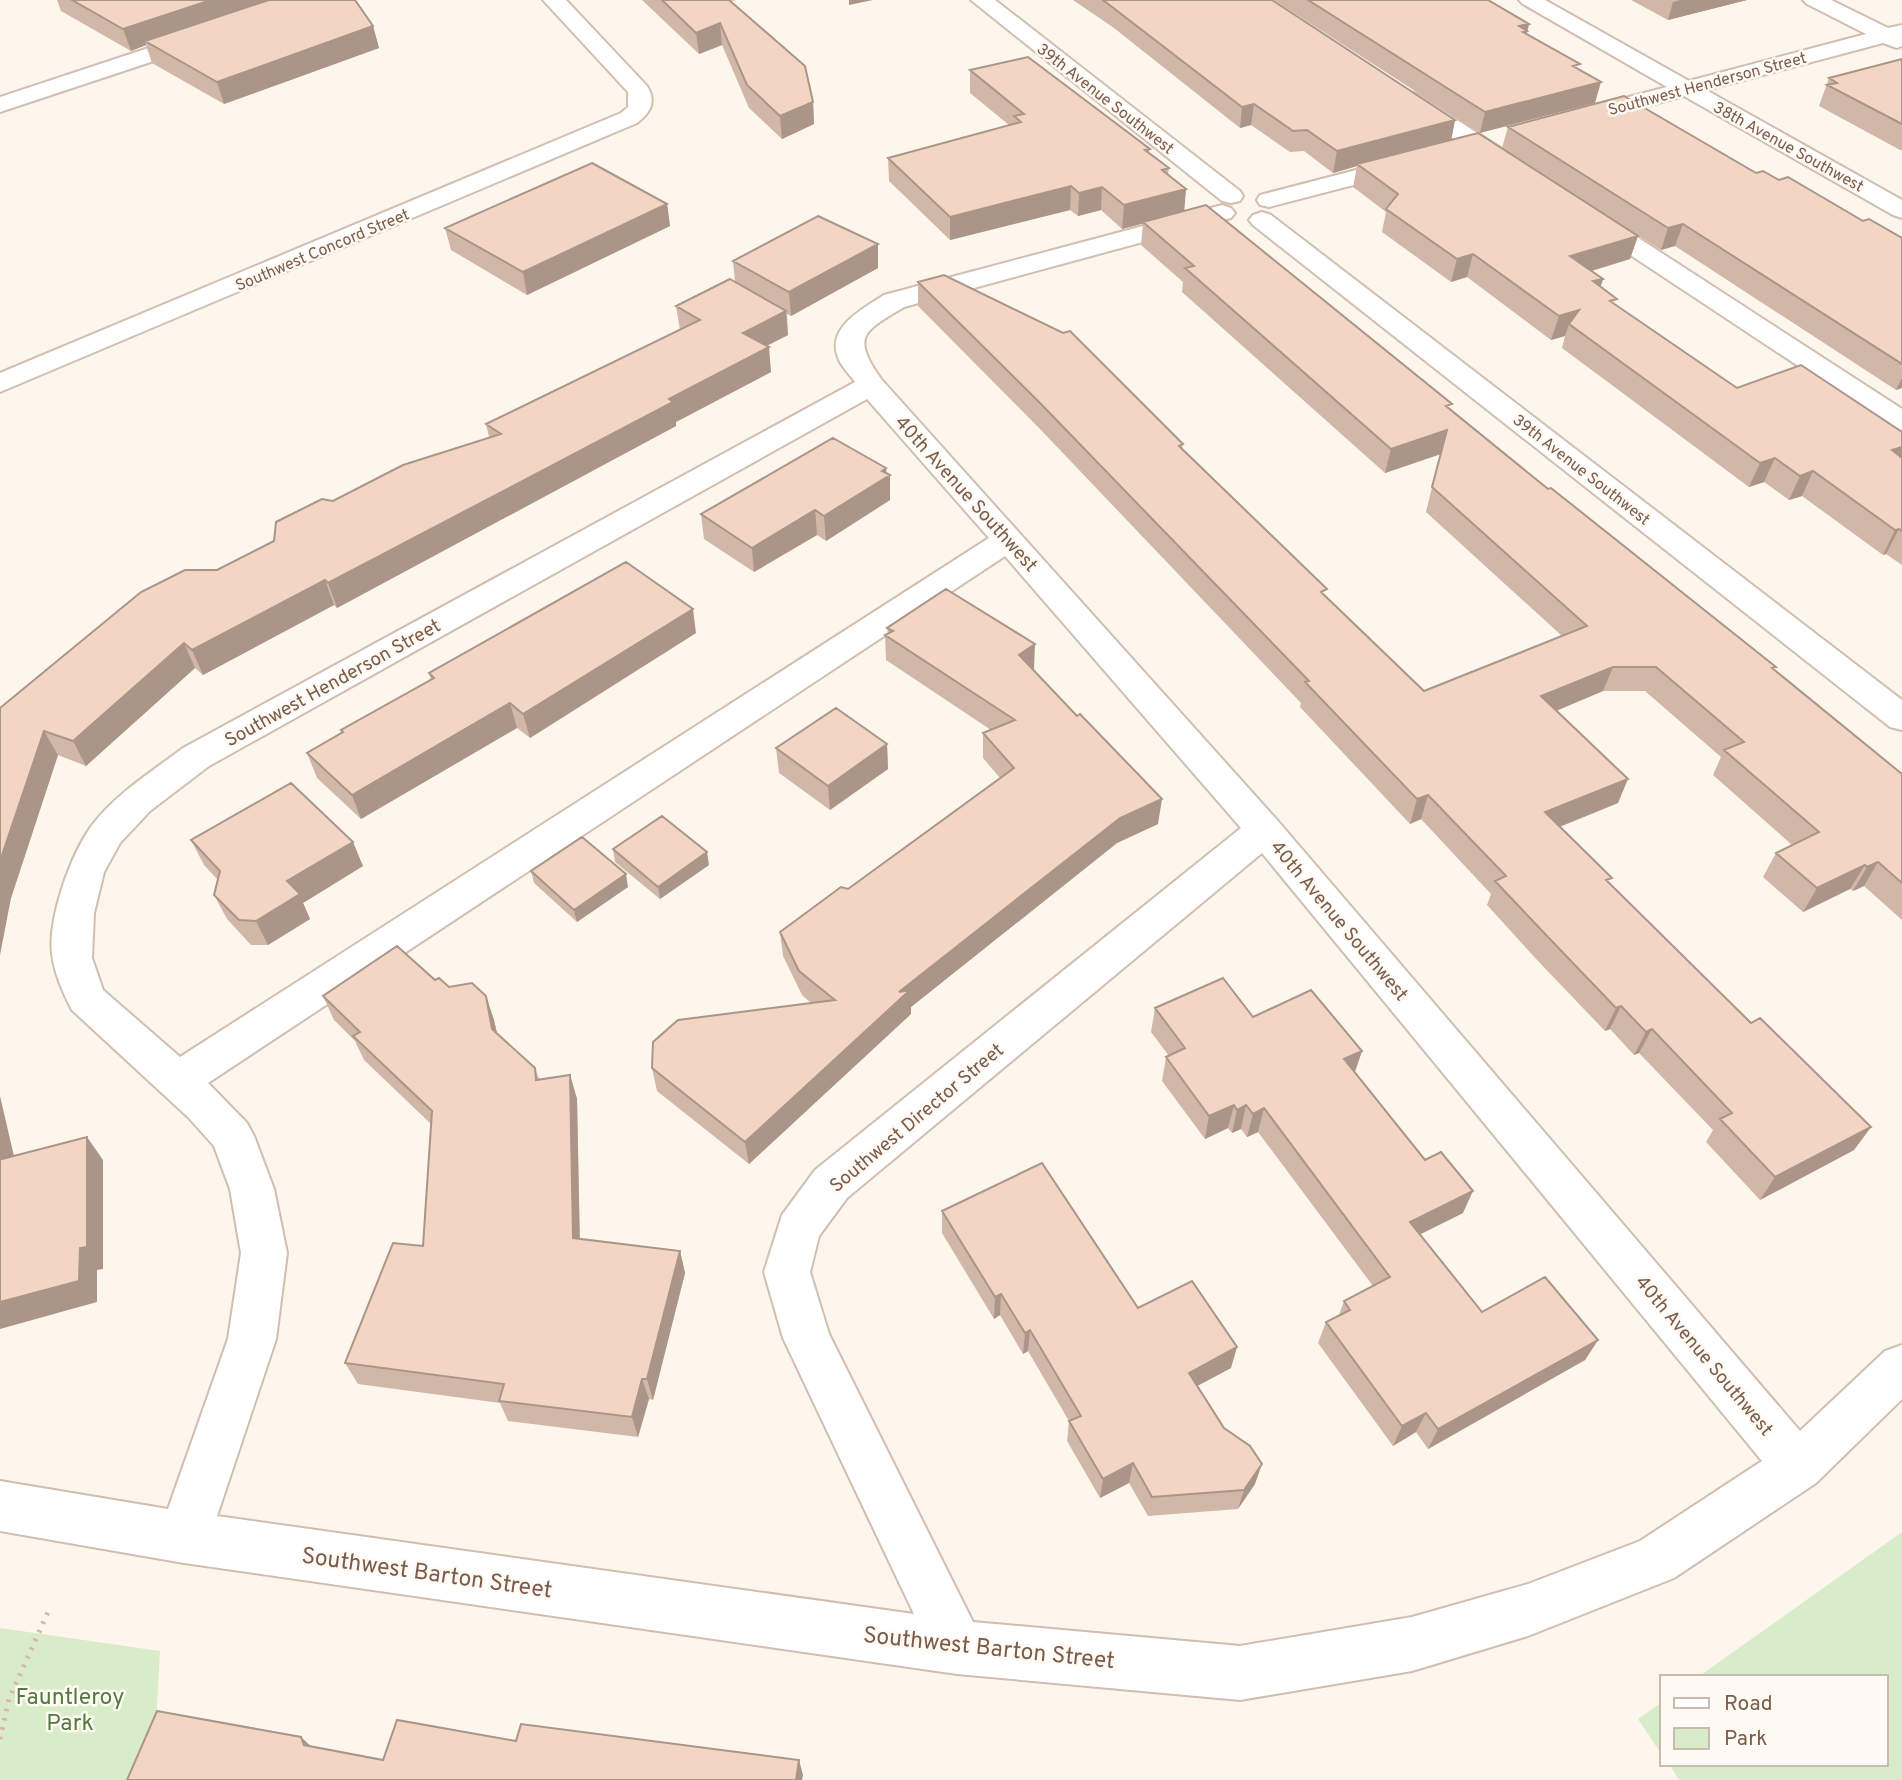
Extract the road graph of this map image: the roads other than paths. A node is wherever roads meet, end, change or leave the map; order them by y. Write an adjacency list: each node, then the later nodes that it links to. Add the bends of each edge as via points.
1 (554, 0): 22 (street, Southwest Concord Street, via 639,90 640,109 629,118)
2 (982, 0): 19 (street, 39th Avenue Southwest)
3 (1530, 0): 8 (street, 38th Avenue Southwest)
4 (1814, 0): 6 (street)
5 (220, 31): 9 (street)
6 (1897, 36): 8 (street, Southwest Henderson Street)
7 (1389, 86): 14 (street)
8 (1686, 88): 11 (street, Southwest Henderson Street); 21 (street, 38th Avenue Southwest)
9 (0, 105)
10 (0, 118): 12 (street)
11 (1556, 123)
12 (0, 130)
13 (1505, 138): 14 (street)
14 (1479, 145): 15 (street); 17 (street)
15 (1453, 152)
16 (1427, 159): 20 (street)
17 (1534, 181)
18 (1568, 203): 24 (street)
19 (1226, 204): 20 (street, via 1252,194); 23 (street, via 894,302 859,323 850,339 852,358)
20 (1265, 210): 26 (street, 39th Avenue Southwest)
21 (1902, 210)
22 (0, 383)
23 (871, 385): 25 (street, 40th Avenue Southwest); 28 (street, Southwest Henderson Street, via 195,757 137,802 106,834 85,872 75,913 72,958 86,999)
24 (1902, 422)
25 (1009, 539): 27 (street, 40th Avenue Southwest); 28 (street)
26 (1902, 718)
27 (1265, 830): 30 (street, 40th Avenue Southwest); 33 (street, Southwest Director Street, via 831,1184 798,1229 787,1272 807,1338)
28 (177, 1082): 32 (street, Southwest Henderson Street, via 232,1136 252,1189 264,1253 252,1339)
29 (1902, 1367): 30 (street, Southwest Barton Street)
30 (1798, 1466): 33 (street, Southwest Barton Street, via 1656,1560 1528,1610 1412,1644 1240,1673)
31 (0, 1506): 32 (street, Southwest Barton Street)
32 (184, 1537): 33 (street, Southwest Barton Street)
33 (957, 1647)

